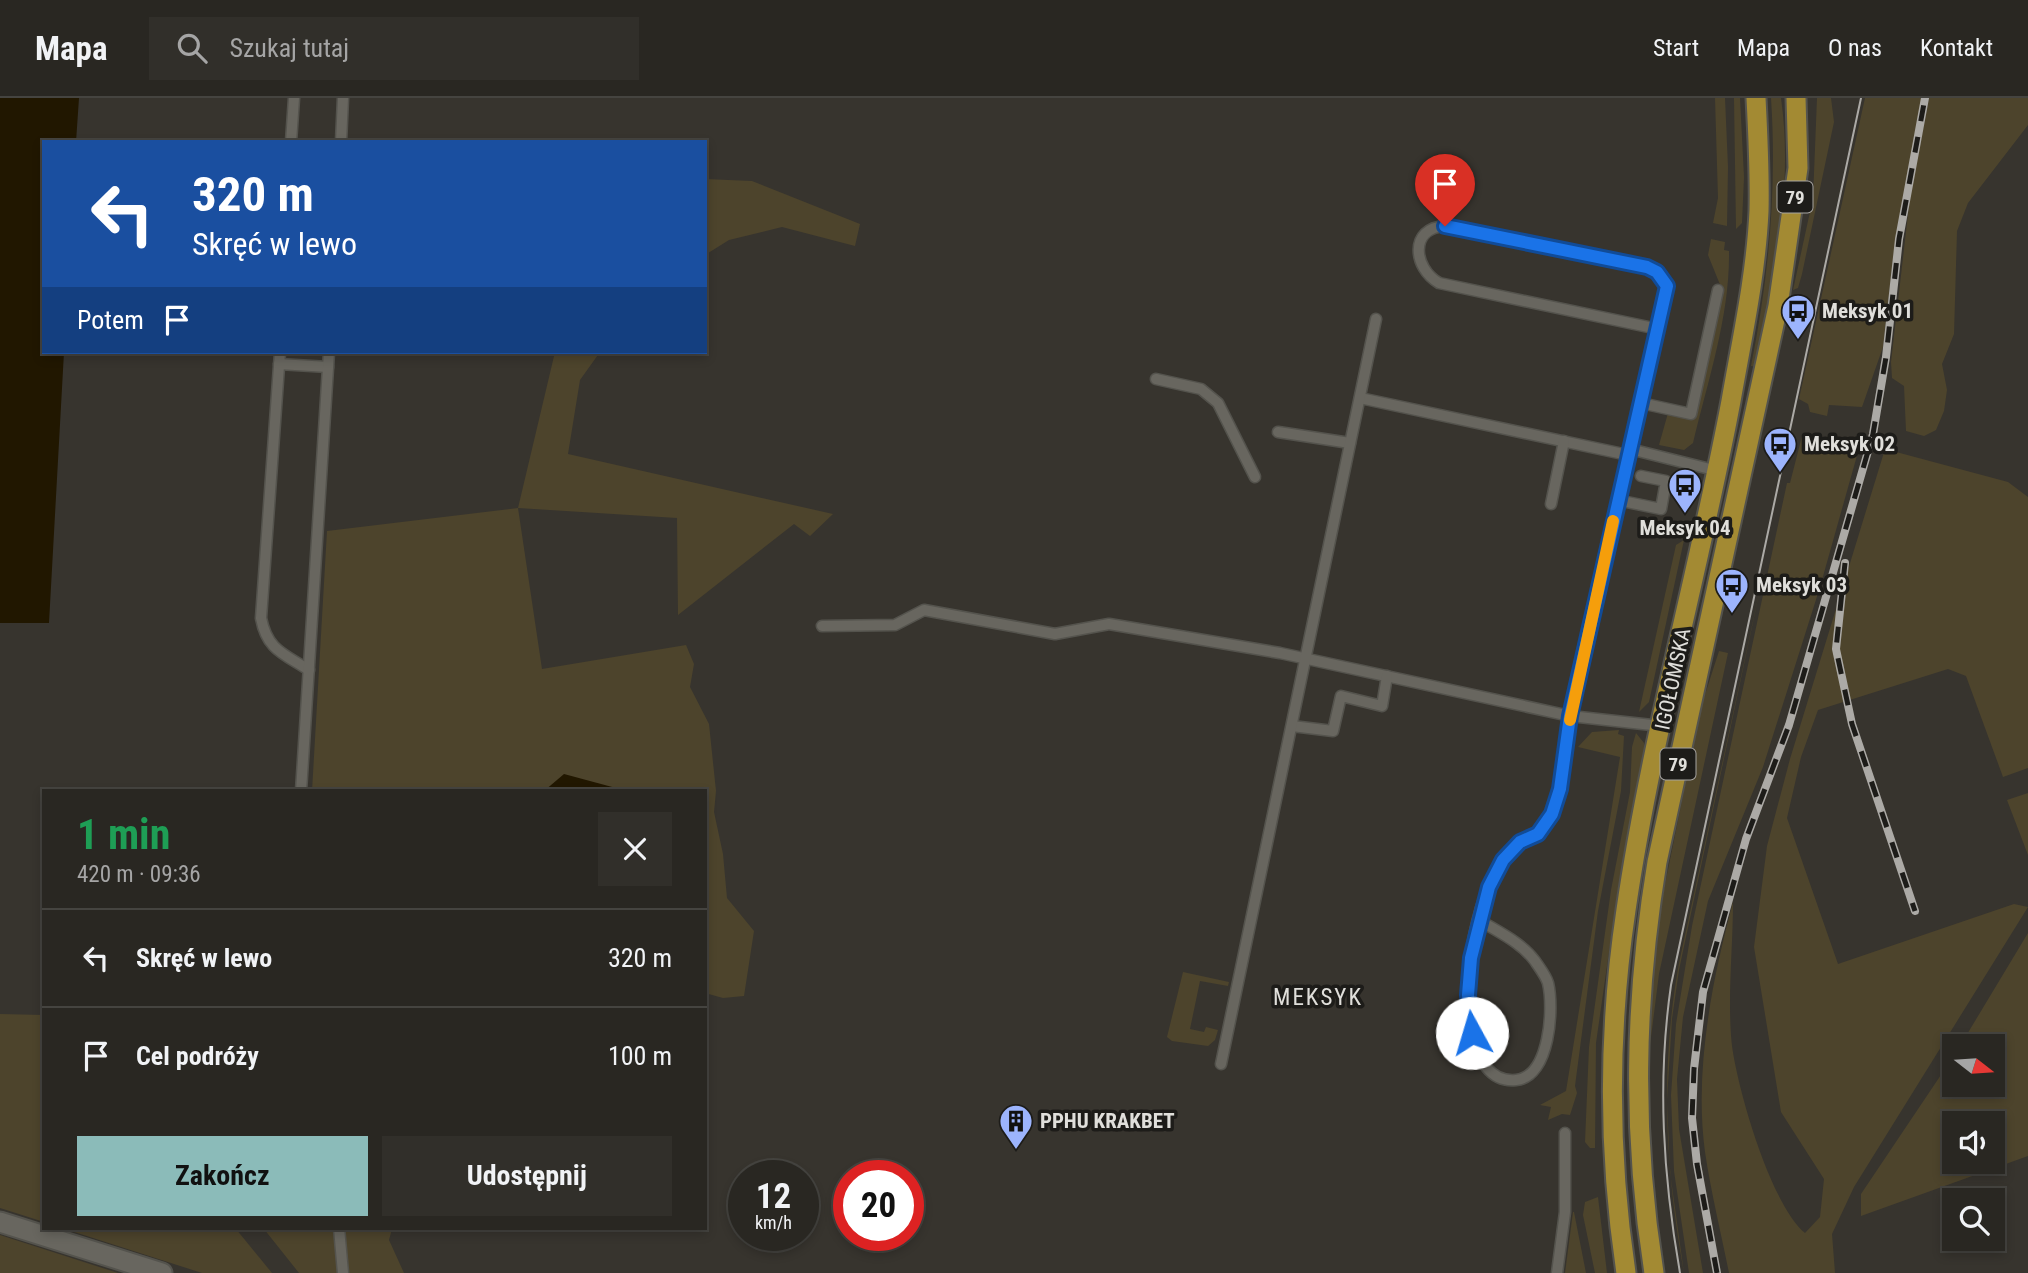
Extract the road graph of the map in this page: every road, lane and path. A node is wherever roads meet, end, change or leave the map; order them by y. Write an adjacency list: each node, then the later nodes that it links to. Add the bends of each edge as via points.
1 (294, 98): 5 (lane)
2 (343, 98): 6 (lane)
3 (1756, 98): 21 (main road, IGOŁOMSKA / 79, via 1757,239)
4 (1796, 98): 43 (main road, IGOŁOMSKA / 79, via 1798,168 1778,306 1645,936 1637,1025 1637,1108)
5 (291, 140)
6 (341, 140)
7 (1718, 290): 16 (lane, via 1691,414)
8 (1376, 319): 15 (lane)
9 (1658, 329): 9 (lane, via 1439,283 1422,270 1418,248 1423,234 1434,226 1445,226 1647,267 1667,286); 16 (lane)
10 (280, 354): 12 (lane)
11 (329, 354): 13 (lane)
12 (279, 364): 13 (lane); 28 (lane, via 261,618 265,637 274,648)
13 (328, 367): 28 (lane)
14 (1156, 379): 23 (lane, via 1210,393)
15 (1360, 398): 18 (lane); 19 (lane)
16 (1641, 403): 20 (lane)
17 (1278, 432): 19 (lane)
18 (1564, 441): 20 (lane); 25 (lane)
19 (1350, 443): 27 (lane)
20 (1629, 452): 21 (lane); 24 (lane)
21 (1718, 471): 32 (main road, IGOŁOMSKA / 79)
22 (1641, 476): 24 (lane, via 1667,481 1661,509)
23 (1255, 477)
24 (1617, 500): 30 (lane)
25 (1551, 504)
26 (822, 626): 27 (lane, via 895,625 924,610 1055,634 1109,624)
27 (1305, 658): 29 (lane); 31 (lane)
28 (309, 670): 33 (lane)
29 (1387, 676): 30 (lane); 31 (lane, via 1381,706 1341,696 1333,732)
30 (1570, 716): 32 (lane); 34 (lane, via 1552,814 1538,834 1520,842 1503,860)
31 (1292, 726): 35 (lane)
32 (1661, 726): 42 (main road, IGOŁOMSKA / 79, via 1626,910 1615,1006 1613,1148)
33 (301, 789)
34 (1479, 920): 34 (lane, via 1468,995 1472,1033 1480,1060 1495,1075 1515,1080 1531,1074 1541,1059 1551,1009 1548,981 1529,953)
35 (1221, 1064)
36 (1564, 1133): 41 (lane, via 1565,1212)
37 (0, 1222): 39 (street)
38 (339, 1230): 40 (lane)
39 (162, 1273)
40 (343, 1273)
41 (1557, 1273)
42 (1626, 1273)
43 (1654, 1273)

